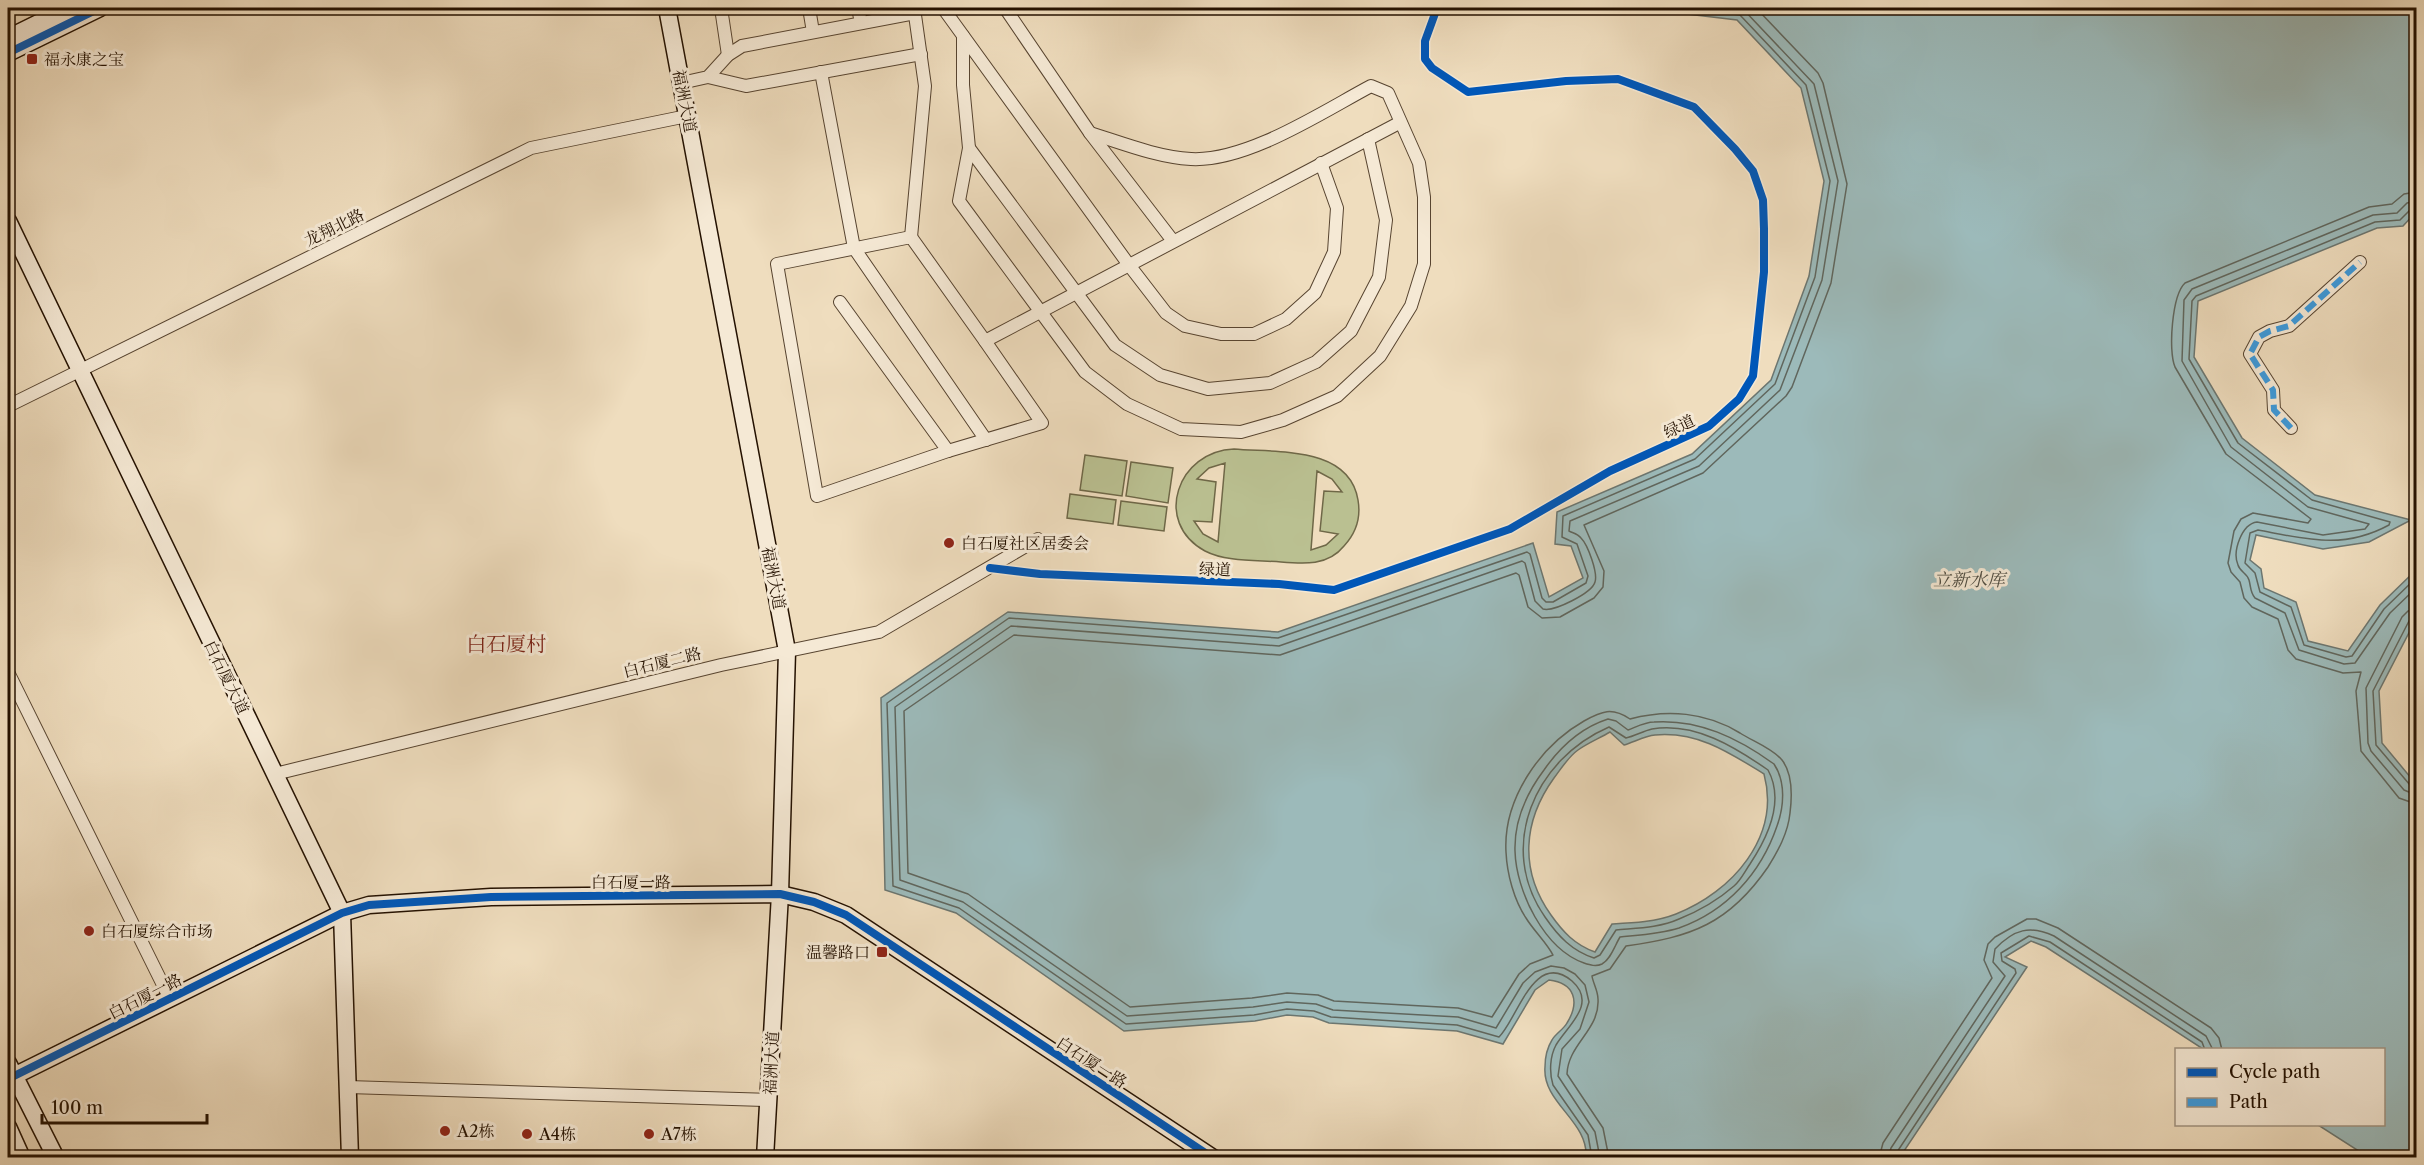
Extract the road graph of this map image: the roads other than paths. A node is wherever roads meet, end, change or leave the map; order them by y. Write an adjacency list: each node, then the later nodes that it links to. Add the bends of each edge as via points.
1 (69, 8): 13 (street)
2 (100, 8): 14 (street)
3 (667, 8): 19 (street, 福洲大道)
4 (721, 8): 16 (street)
5 (809, 8): 11 (street)
6 (858, 8): 10 (street)
7 (943, 8): 12 (street)
8 (1005, 8): 22 (street)
9 (915, 10): 10 (street); 15 (street)
10 (861, 23): 11 (street)
11 (813, 32): 16 (street, via 742,46)
12 (963, 36): 24 (street); 31 (street)
13 (8, 38)
14 (8, 53)
15 (921, 54): 17 (street); 27 (street, via 925,86)
16 (729, 56): 18 (street)
17 (821, 72): 18 (street, via 746,86); 29 (street)
18 (708, 77): 19 (street)
19 (681, 83): 20 (street, 福洲大道)
20 (687, 116): 36 (street, 龙翔北路, via 531,148); 42 (street, 福洲大道)
21 (1399, 123): 22 (street, via 1388,93 1371,86 1246,151 1235,153 1192,159 1146,151); 23 (street); 34 (street, via 1419,163 1424,197 1424,264 1411,306 1380,356 1337,396 1283,420 1241,432 1181,429 1127,404 1085,372)
22 (1090, 133): 28 (street)
23 (1368, 139): 25 (street); 32 (street, via 1386,220 1379,277 1351,331 1316,362 1270,383 1208,389 1160,375 1115,345)
24 (969, 148): 32 (street); 34 (street, via 958,201)
25 (1321, 163): 28 (street); 31 (street, via 1337,208 1334,252 1315,293 1286,319 1254,334 1221,334 1185,326 1166,313)
26 (8, 221): 36 (street, 白石厦大道)
27 (911, 237): 29 (street); 35 (street)
28 (1173, 241): 31 (street)
29 (854, 248): 39 (street); 40 (street, via 777,264 818,496)
30 (2360, 262): 38 (street, via 2289,326 2259,337 2250,354 2273,390 2274,410)
31 (1129, 265): 32 (street)
32 (1075, 293): 34 (street)
33 (840, 302): 40 (street)
34 (1039, 312): 35 (street)
35 (985, 341): 39 (street, via 1042,423)
36 (78, 371): 37 (street, 龙翔北路); 44 (street, 白石厦大道)
37 (8, 405)
38 (2291, 428)
39 (986, 440): 40 (street)
40 (948, 452)
41 (1038, 539): 42 (street, 白石厦二路, via 879,632)
42 (787, 651): 44 (street, 白石厦二路); 45 (street, 福洲大道)
43 (8, 672): 47 (street)
44 (275, 774): 46 (street, 白石厦大道)
45 (780, 894): 46 (street, 白石厦一路, via 491,897 369,905); 50 (street, 福洲大道); 56 (street, 白石厦一路, via 846,915)
46 (342, 913): 47 (street, 白石厦一路); 49 (street, 白石厦大道)
47 (170, 999): 48 (street, 白石厦一路)
48 (11, 1070): 53 (street)
49 (348, 1086): 50 (street); 54 (street, 白石厦大道)
50 (768, 1100): 55 (street, 福洲大道)
51 (8, 1127): 52 (street)
52 (22, 1158)
53 (56, 1158)
54 (350, 1158)
55 (765, 1158)
56 (1213, 1158)

